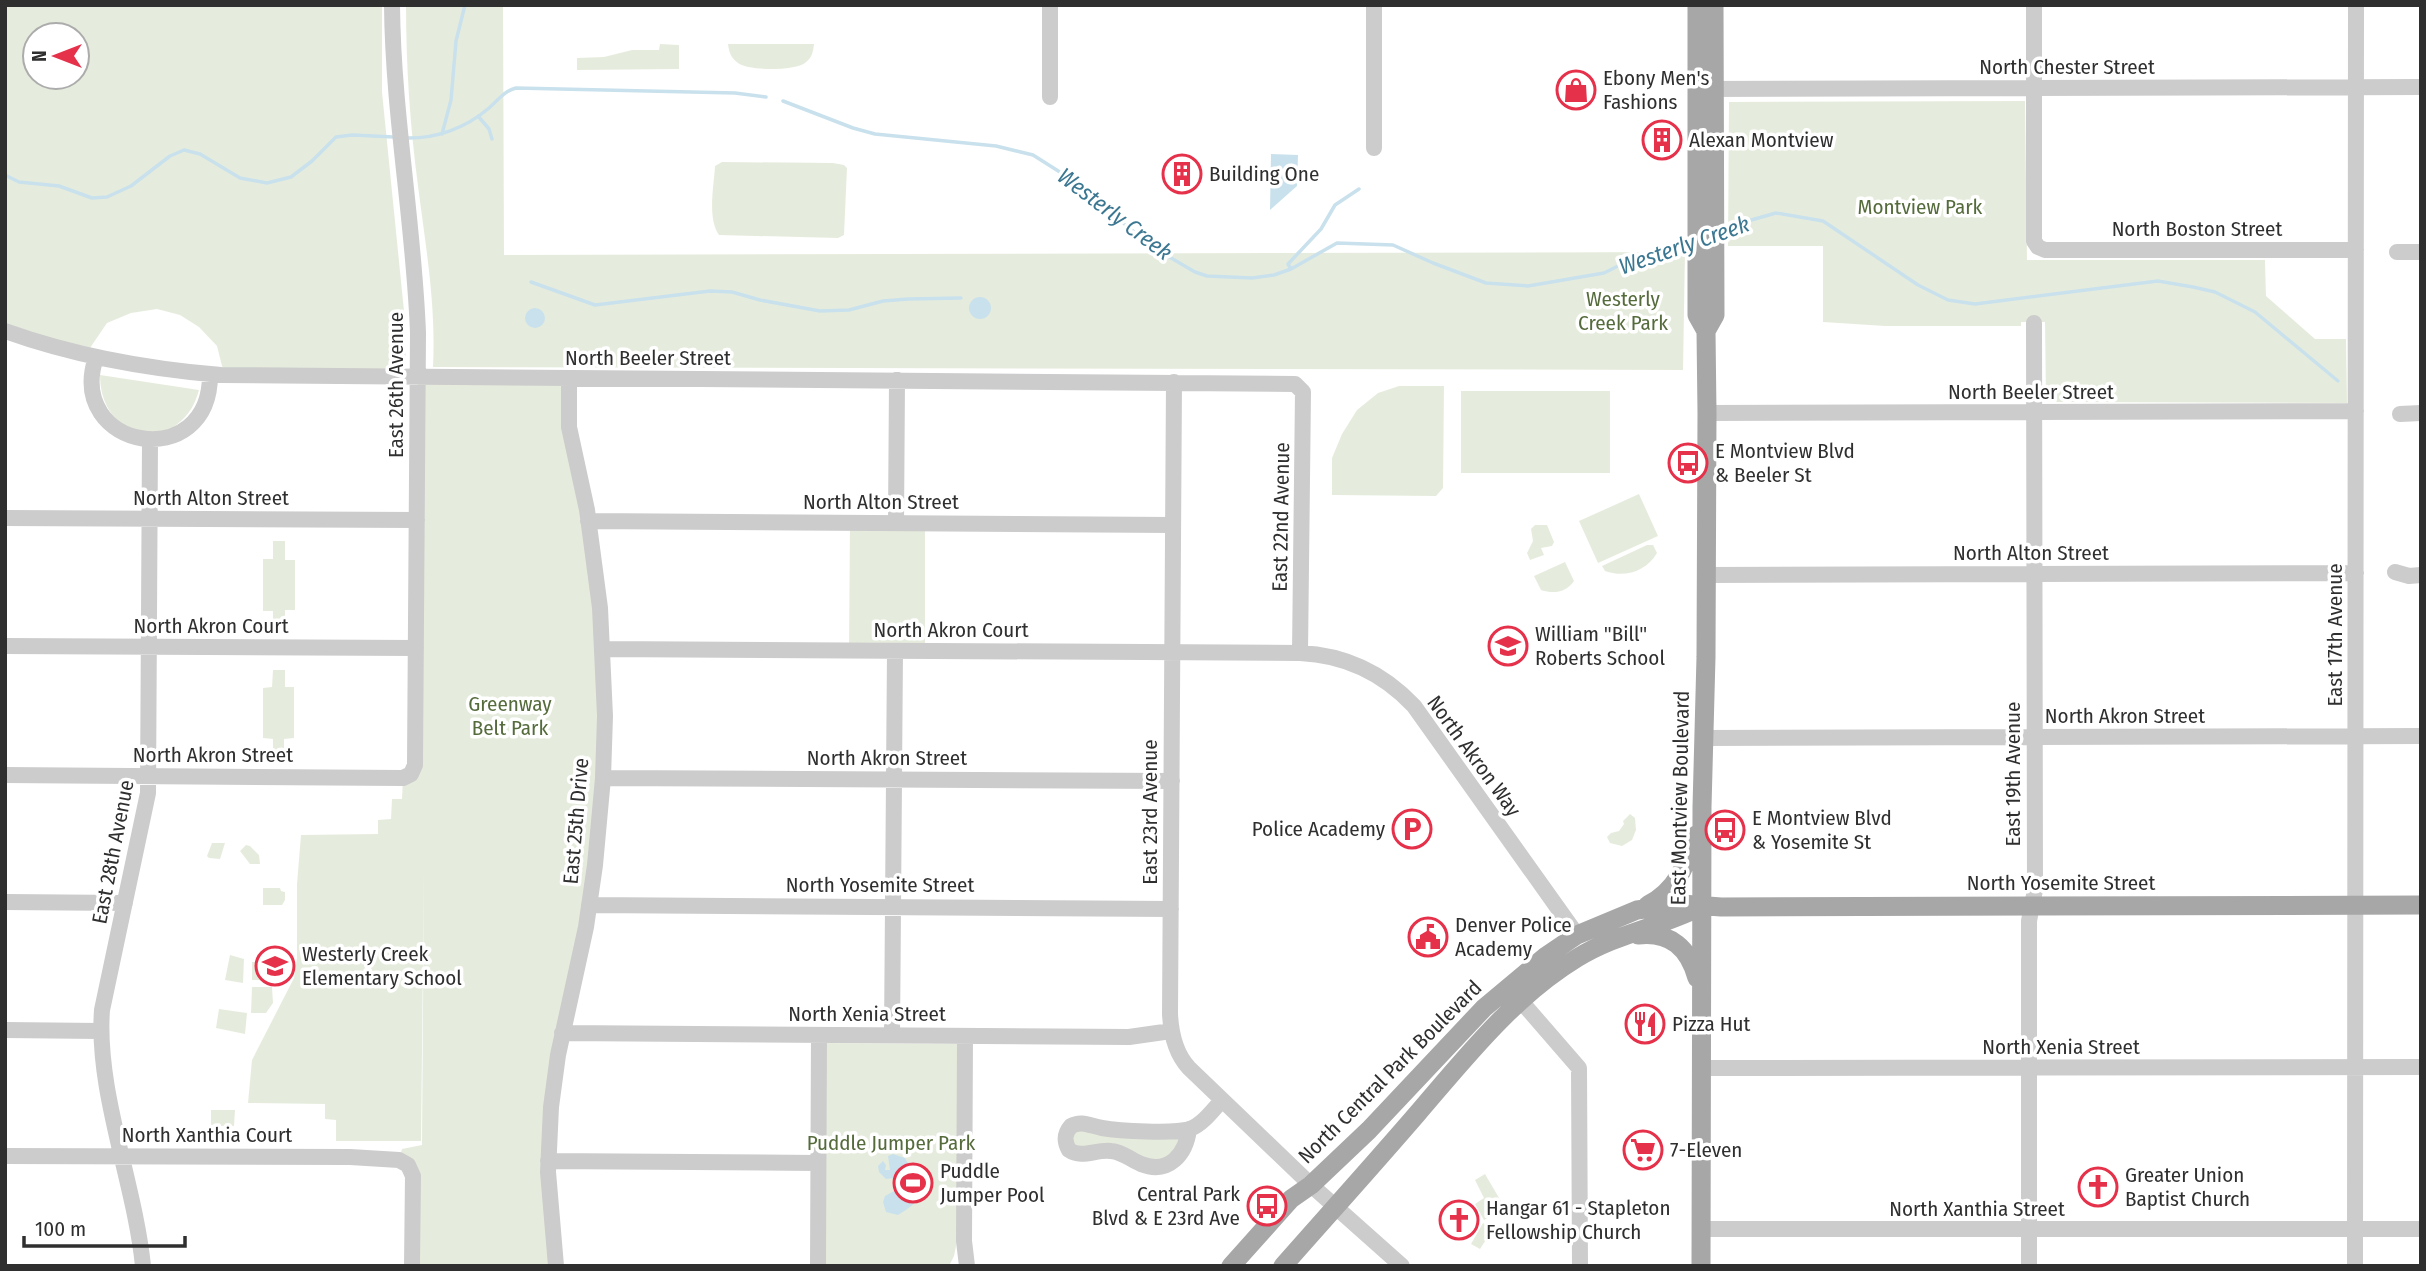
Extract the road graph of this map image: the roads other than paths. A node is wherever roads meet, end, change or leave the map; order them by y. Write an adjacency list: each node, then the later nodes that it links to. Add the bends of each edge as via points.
1 (392, 5): 21 (street, East 26th Avenue, via 416,297)
2 (1050, 5): 12 (street)
3 (1374, 5): 13 (street)
4 (1697, 5): 11 (main road, East Montview Boulevard)
5 (1714, 5): 11 (main road, East Montview Boulevard)
6 (2034, 5): 10 (street)
7 (2356, 5): 8 (street, East 17th Avenue)
8 (2356, 86): 9 (street, North Chester Street); 10 (street, North Chester Street); 14 (street, East 17th Avenue)
9 (2421, 87)
10 (2035, 88): 11 (street, North Chester Street); 14 (street, North Boston Street, via 2034,241 2038,247)
11 (1706, 89): 27 (main road, East Montview Boulevard, via 1706,252 1714,315 1706,331)
12 (1050, 97)
13 (1374, 148)
14 (2356, 250): 26 (street, East 17th Avenue)
15 (2396, 252): 16 (street)
16 (2421, 252)
17 (2034, 323): 28 (street, East 19th Avenue)
18 (5, 331): 19 (street, North Beeler Street)
19 (96, 357): 20 (street, North Beeler Street); 31 (street, via 92,386 98,409 116,429)
20 (210, 374): 21 (street, North Beeler Street); 31 (street, via 210,391 192,423 164,440)
21 (418, 377): 22 (street, North Beeler Street); 34 (street, East 26th Avenue)
22 (569, 378): 23 (street, North Beeler Street); 35 (street, East 25th Drive, via 569,426)
23 (897, 380): 24 (street, North Beeler Street); 36 (street)
24 (1174, 382): 25 (street, North Beeler Street); 37 (street, East 23rd Avenue)
25 (1296, 384): 49 (street, East 22nd Avenue, via 1303,392)
26 (2356, 411): 28 (street, North Beeler Street); 39 (street, East 17th Avenue)
27 (1707, 412): 28 (street, North Beeler Street); 41 (main road, East Montview Boulevard)
28 (2035, 414): 40 (street, East 19th Avenue)
29 (2400, 414): 30 (street)
30 (2421, 414)
31 (150, 440): 33 (street, East 28th Avenue)
32 (5, 518): 33 (street, North Alton Street)
33 (150, 519): 34 (street, North Alton Street); 44 (street, East 28th Avenue)
34 (417, 520): 45 (street, East 26th Avenue)
35 (588, 521): 36 (street, North Alton Street); 46 (street, East 25th Drive)
36 (896, 523): 37 (street, North Alton Street)
37 (1173, 525): 48 (street, East 23rd Avenue)
38 (2395, 572): 42 (street)
39 (2356, 573): 40 (street, North Alton Street); 50 (street, East 17th Avenue)
40 (2034, 574): 41 (street, North Alton Street); 52 (street, East 19th Avenue)
41 (1706, 575): 53 (main road, East Montview Boulevard)
42 (2421, 575)
43 (5, 646): 44 (street, North Akron Court)
44 (150, 647): 45 (street, North Akron Court); 56 (street, East 28th Avenue)
45 (416, 648): 54 (street, East 26th Avenue)
46 (603, 649): 47 (street, North Akron Court); 57 (street, East 25th Drive)
47 (895, 651): 48 (street, North Akron Court); 58 (street)
48 (1172, 652): 49 (street, North Akron Court); 59 (street, East 23rd Avenue)
49 (1300, 653): 71 (street, North Akron Way, via 1348,661 1385,680 1414,706)
50 (2356, 736): 51 (street, North Akron Street); 52 (street, North Akron Street); 65 (street, East 17th Avenue)
51 (2421, 736)
52 (2034, 737): 53 (street, North Akron Street); 64 (street, East 19th Avenue)
53 (1704, 738): 60 (main road, East Montview Boulevard)
54 (415, 765): 56 (street, North Akron Street, via 403,778)
55 (5, 775): 56 (street, North Akron Street)
56 (149, 776): 62 (street, East 28th Avenue)
57 (603, 778): 58 (street, North Akron Street); 63 (street, East 25th Drive)
58 (894, 779): 59 (street, North Akron Street); 67 (street)
59 (1172, 781): 69 (street, East 23rd Avenue)
60 (1702, 818): 68 (main road, East Montview Boulevard); 70 (main road, via 1673,888)
61 (5, 902): 62 (street)
62 (125, 903): 76 (street, East 28th Avenue)
63 (589, 905): 67 (street, North Yosemite Street); 78 (street, East 25th Drive)
64 (2032, 905): 65 (main road, North Yosemite Street); 68 (main road, North Yosemite Street); 85 (street, East 19th Avenue)
65 (2356, 905): 66 (main road, North Yosemite Street); 82 (street, East 17th Avenue)
66 (2421, 905)
67 (893, 907): 69 (street, North Yosemite Street); 80 (street)
68 (1701, 907): 70 (main road, North Central Park Boulevard, via 1675,904); 72 (main road, North Central Park Boulevard); 73 (main road, East Montview Boulevard)
69 (1171, 909): 77 (street, East 23rd Avenue)
70 (1637, 910): 71 (main road, North Central Park Boulevard)
71 (1577, 935): 92 (main road, North Central Park Boulevard, via 1533,965 1484,1009)
72 (1610, 940): 73 (main road, via 1647,934 1675,941 1690,959); 74 (main road, North Central Park Boulevard, via 1558,970)
73 (1700, 990): 84 (main road, East Montview Boulevard)
74 (1520, 1000): 93 (main road, North Central Park Boulevard); 108 (street, via 1579,1068)
75 (5, 1030): 76 (street)
76 (100, 1031): 89 (street, East 28th Avenue)
77 (1171, 1031): 81 (street, North Xenia Street, via 1129,1037); 86 (street, East 23rd Avenue, via 1186,1065)
78 (562, 1033): 79 (street, North Xenia Street); 90 (street, East 25th Drive)
79 (819, 1035): 80 (street, North Xenia Street); 91 (street)
80 (892, 1035): 81 (street, North Xenia Street)
81 (965, 1036): 98 (street)
82 (2355, 1067): 83 (street, North Xenia Street); 85 (street, North Xenia Street); 97 (street, East 17th Avenue)
83 (2421, 1067)
84 (1701, 1068): 85 (street, North Xenia Street); 94 (main road, East Montview Boulevard)
85 (2028, 1068): 96 (street, East 19th Avenue)
86 (1222, 1100): 87 (street); 92 (street, East 23rd Avenue)
87 (1189, 1129): 87 (street, via 1113,1129 1082,1123 1070,1126 1065,1140 1069,1150 1078,1154 1110,1151 1157,1166 1181,1155)
88 (5, 1156): 89 (street, North Xanthia Court)
89 (122, 1156): 99 (street, East 28th Avenue); 100 (street, North Xanthia Court, via 399,1160 413,1176)
90 (548, 1161): 91 (street); 101 (street, East 25th Drive)
91 (818, 1163): 102 (street)
92 (1311, 1185): 93 (street, East 23rd Avenue); 105 (main road, North Central Park Boulevard, via 1291,1199)
93 (1336, 1206): 106 (main road, North Central Park Boulevard); 107 (street, East 23rd Avenue)
94 (1700, 1229): 96 (street, North Xanthia Street); 109 (main road, East Montview Boulevard)
95 (2421, 1229): 97 (street, North Xanthia Street)
96 (2029, 1230): 97 (street, North Xanthia Street); 110 (street, East 19th Avenue)
97 (2355, 1230): 111 (street, East 17th Avenue)
98 (964, 1241): 103 (street); 104 (street)
99 (143, 1266)
100 (412, 1266)
101 (556, 1266)
102 (818, 1266)
103 (954, 1266)
104 (967, 1266)
105 (1231, 1266)
106 (1283, 1266)
107 (1402, 1266)
108 (1580, 1266)
109 (1701, 1266)
110 (2029, 1266)
111 (2355, 1266)

